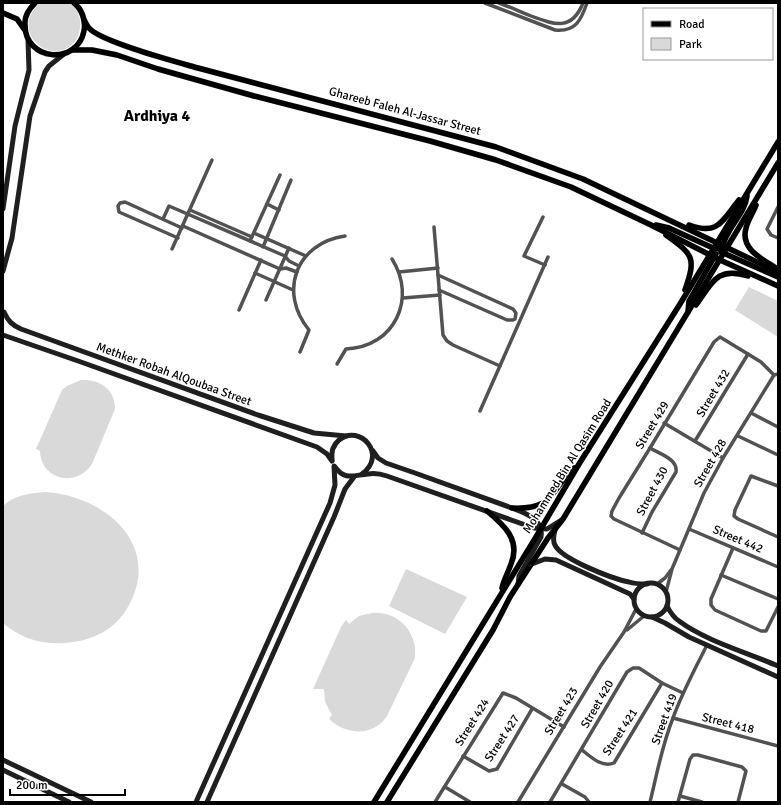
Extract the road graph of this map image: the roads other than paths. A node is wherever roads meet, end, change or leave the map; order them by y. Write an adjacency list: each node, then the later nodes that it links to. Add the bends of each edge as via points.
1 (35, 3): 11 (main road, via 24,22)
2 (74, 3): 9 (main road)
3 (81, 3): 9 (street)
4 (485, 3): 7 (street, via 562,31 578,23)
5 (499, 3): 6 (street, via 556,24 574,19)
6 (583, 3)
7 (587, 3)
8 (3, 13): 11 (main road, via 17,19)
9 (82, 13): 10 (main road)
10 (84, 20): 13 (main road, via 82,37); 29 (main road, Ghareeb Faleh Al-Jassar Street, via 89,29 99,35 149,53 496,147 583,179)
11 (25, 30): 12 (main road)
12 (28, 40): 14 (main road, via 44,53); 25 (street, via 29,70 15,126)
13 (72, 50): 14 (main road); 32 (main road, Ghareeb Faleh Al-Jassar Street, via 106,52 246,94 471,152 571,187)
14 (64, 54): 57 (street, via 49,66 30,116 12,238)
15 (778, 142): 20 (main road)
16 (212, 160): 26 (street)
17 (778, 163): 21 (main road, Mohammed Bin Al Qasim Road)
18 (280, 175): 23 (street)
19 (291, 180): 27 (street)
20 (753, 183): 22 (main road); 29 (main road, via 721,223 714,228 698,229)
21 (765, 184): 45 (main road, Mohammed Bin Al Qasim Road); 56 (main road, via 745,235 751,251)
22 (747, 193): 41 (main road); 45 (main road, via 744,206)
23 (267, 204): 27 (street); 35 (street)
24 (778, 207): 39 (street, via 767,230)
25 (3, 208)
26 (190, 210): 28 (street); 35 (street)
27 (279, 210): 38 (street)
28 (188, 214): 31 (street, via 170,206); 33 (street); 40 (street)
29 (658, 214): 41 (main road, Ghareeb Faleh Al-Jassar Street)
30 (543, 217): 52 (street, via 524,256)
31 (163, 219): 33 (street); 37 (street, via 125,202 118,206 119,212)
32 (652, 225): 45 (main road, via 669,228); 70 (main road, via 688,253 692,271)
33 (183, 227): 37 (street); 50 (street)
34 (434, 227): 54 (street)
35 (253, 235): 38 (street); 40 (street)
36 (345, 236): 47 (street, via 323,243)
37 (178, 238): 44 (street)
38 (267, 238): 42 (street); 43 (street)
39 (778, 238)
40 (250, 241): 42 (street)
41 (717, 242): 45 (main road, Ghareeb Faleh Al-Jassar Street)
42 (263, 247): 46 (street)
43 (289, 248): 46 (street); 47 (street)
44 (172, 249)
45 (719, 251): 51 (main road, Mohammed Bin Al Qasim Road); 56 (main road); 62 (main road); 70 (main road, Mohammed Bin Al Qasim Road); 73 (main road, via 689,301)
46 (285, 256): 53 (street); 55 (street)
47 (306, 256): 53 (street)
48 (548, 257): 52 (street)
49 (392, 259): 59 (street)
50 (261, 260): 55 (street); 60 (street)
51 (720, 260): 64 (main road); 73 (main road, Mohammed Bin Al Qasim Road)
52 (544, 265): 75 (street)
53 (299, 266): 58 (street)
54 (438, 268): 59 (street); 61 (street)
55 (280, 269): 58 (street, via 286,268); 63 (street)
56 (778, 270)
57 (3, 271)
58 (297, 272): 66 (street)
59 (399, 272): 68 (street)
60 (255, 273): 63 (street); 72 (street)
61 (438, 275): 67 (street); 74 (street, via 513,309)
62 (778, 277)
63 (274, 281): 66 (street); 69 (street)
64 (772, 284): 65 (main road); 77 (main road, via 738,273 729,272 722,275 715,279)
65 (778, 286)
66 (293, 290): 79 (street, via 298,315 309,330)
67 (440, 292): 68 (street); 74 (street, via 507,320 513,320); 82 (street, via 445,339)
68 (403, 298): 81 (street, via 397,319 381,338 366,345 346,349)
69 (266, 300)
70 (680, 304): 96 (main road, Mohammed Bin Al Qasim Road)
71 (3, 310): 76 (street); 88 (street, Methker Robah AlQoubaa Street, via 13,325 91,354 282,423 322,434)
72 (238, 310)
73 (688, 313): 77 (main road, Mohammed Bin Al Qasim Road)
74 (516, 316): 75 (street)
75 (521, 318): 82 (street)
76 (3, 319)
77 (682, 323): 102 (main road, Mohammed Bin Al Qasim Road)
78 (3, 335): 95 (street, Methker Robah AlQoubaa Street, via 317,447 327,454)
79 (300, 352)
80 (748, 354): 83 (street, Street 429); 86 (street, Street 429, via 720,337 714,342); 90 (street, Street 432)
81 (337, 364)
82 (500, 366): 84 (street)
83 (776, 375): 85 (street, Street 428)
84 (480, 411)
85 (751, 413): 87 (street); 89 (street, Street 428)
86 (664, 423): 90 (street); 91 (street, Street 429)
87 (778, 427)
88 (346, 436): 92 (street, via 365,440); 95 (street, via 334,446 331,456)
89 (738, 436): 93 (street); 94 (street, Street 428)
90 (695, 441): 94 (street)
91 (650, 448): 106 (street, Street 430, via 674,462 677,467); 106 (street, Street 429, via 611,516)
92 (372, 450): 97 (street, via 372,461 367,471); 100 (street, via 386,463)
93 (778, 455)
94 (723, 458): 104 (street, Street 428)
95 (333, 464): 98 (street, via 342,474); 131 (street, via 336,479 333,498)
96 (579, 464): 100 (main road, via 545,502 535,507); 103 (main road, Mohammed Bin Al Qasim Road)
97 (362, 474): 98 (street); 101 (street, via 388,476)
98 (354, 477): 132 (street, via 345,488)
99 (778, 486): 107 (street, via 751,476 734,516)
100 (512, 508): 103 (street, via 534,518)
101 (487, 511): 103 (street, via 526,526); 119 (main road, via 505,526 513,545 513,559)
102 (563, 519): 103 (street, via 550,528); 105 (main road, Mohammed Bin Al Qasim Road)
103 (540, 528): 118 (street, via 541,537 518,578); 119 (main road, Mohammed Bin Al Qasim Road)
104 (689, 528): 108 (street, Street 442); 109 (street, Street 428)
105 (555, 530): 110 (street, via 554,542); 112 (main road, Mohammed Bin Al Qasim Road)
106 (642, 532): 109 (street, Street 429)
107 (778, 537)
108 (733, 548): 113 (street, Street 442); 115 (street)
109 (680, 550): 114 (street, Street 428)
110 (560, 552): 111 (street, via 555,555); 116 (street, via 611,577)
111 (556, 560): 112 (street, via 545,559); 121 (street, via 630,594)
112 (532, 564): 118 (main road, Mohammed Bin Al Qasim Road)
113 (778, 567)
114 (672, 569): 117 (street, Street 428); 120 (street, Street 428)
115 (722, 575): 122 (street); 124 (street, via 711,599 711,606 715,610 766,631)
116 (647, 584): 117 (street); 121 (street, via 638,589)
117 (657, 584): 120 (street)
118 (518, 586): 157 (main road, Mohammed Bin Al Qasim Road)
119 (501, 592): 156 (main road, Mohammed Bin Al Qasim Road)
120 (666, 592): 123 (street)
121 (634, 599): 125 (street)
122 (778, 599)
123 (667, 606): 127 (street, via 662,614); 130 (street, via 678,620 695,630)
124 (778, 607)
125 (636, 608): 126 (street); 128 (street, Street 423)
126 (644, 616): 127 (street); 128 (street, Street 423)
127 (652, 617): 129 (street)
128 (624, 632): 138 (street, Street 423)
129 (707, 645): 133 (street); 135 (street, Street 419)
130 (778, 666)
131 (256, 669): 132 (street); 145 (street)
132 (265, 673): 155 (street)
133 (778, 676)
134 (662, 682): 135 (street, Street 420); 140 (street, Street 420, via 639,668 627,672); 140 (street, Street 421, via 614,763 603,764)
135 (684, 693): 137 (street, Street 419)
136 (532, 709): 138 (street, Street 424); 141 (street, Street 427, via 497,769 490,771); 141 (street, Street 424, via 503,693)
137 (673, 718): 139 (street, Street 418); 163 (street, Street 419)
138 (564, 727): 160 (street, Street 423)
139 (778, 746)
140 (582, 750): 148 (street, Street 420)
141 (463, 756): 149 (street, Street 424)
142 (3, 760): 144 (street)
143 (3, 770): 147 (street)
144 (32, 774): 146 (street); 147 (street)
145 (208, 775): 153 (street); 154 (street)
146 (42, 778): 147 (street); 152 (street)
147 (33, 784): 151 (street)
148 (562, 784): 161 (street, Street 420); 162 (street)
149 (445, 787): 158 (street, Street 424); 159 (street)
150 (680, 796): 164 (street); 165 (street); 166 (street, via 690,759 693,755 698,755 742,767 746,772)
151 (69, 802)
152 (91, 802)
153 (196, 802)
154 (200, 802)
155 (208, 802)
156 (374, 802)
157 (387, 802)
158 (435, 802)
159 (470, 802)
160 (518, 802)
161 (550, 802)
162 (589, 802)
163 (650, 802)
164 (678, 802)
165 (702, 802)
166 (738, 802)

